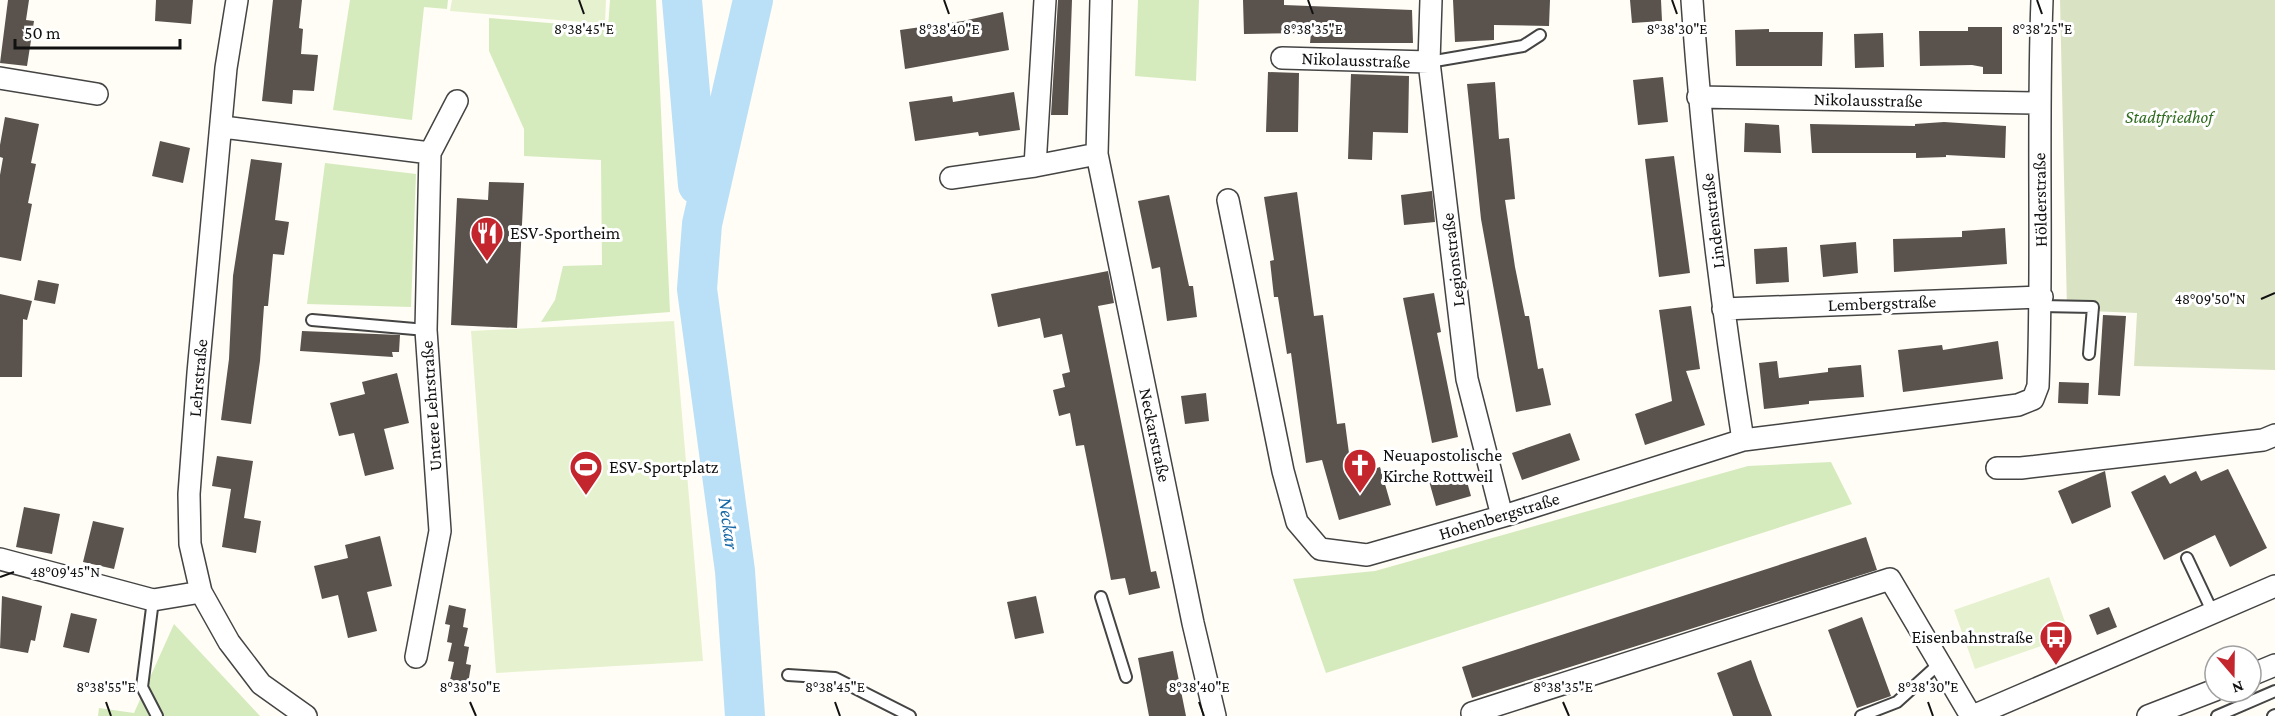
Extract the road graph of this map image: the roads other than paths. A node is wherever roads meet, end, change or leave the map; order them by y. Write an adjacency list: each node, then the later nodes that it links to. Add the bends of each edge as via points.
1 (237, 0): 15 (street, Lehrstraße, via 226,68)
2 (1045, 0): 18 (street)
3 (1101, 0): 17 (street, Neckarstraße)
4 (1431, 0): 9 (street, Legionstraße)
5 (1692, 0): 12 (street, Lindenstraße)
6 (2042, 0): 14 (street, Hölderstraße)
7 (1540, 34): 9 (lane, via 1523,46)
8 (1282, 58): 9 (street, Nikolausstraße)
9 (1429, 62): 30 (street, Legionstraße, via 1467,379)
10 (0, 78): 11 (street)
11 (97, 94)
12 (1698, 97): 14 (street, Nikolausstraße); 22 (street, Lindenstraße)
13 (457, 101): 16 (street, Untere Lehrstraße)
14 (2038, 103): 21 (street, Hölderstraße)
15 (223, 127): 16 (street); 34 (street, Lehrstraße, via 189,494 190,544)
16 (430, 153): 24 (street, Untere Lehrstraße)
17 (1097, 154): 18 (street); 48 (street, Neckarstraße)
18 (1035, 166): 19 (street)
19 (951, 178)
20 (1228, 200): 30 (street, Hohenbergstraße, via 1283,471 1297,522 1320,549 1367,555)
21 (2041, 302): 22 (street, Lembergstraße); 25 (lane, via 2093,307); 26 (street, Hölderstraße, via 2038,386)
22 (1723, 309): 28 (street, Lindenstraße)
23 (312, 320): 24 (lane)
24 (426, 330): 38 (street, Untere Lehrstraße, via 440,531)
25 (2089, 354)
26 (2033, 399): 28 (street, Hohenbergstraße, via 2018,405)
27 (2275, 435): 29 (street, via 2263,440)
28 (1743, 440): 30 (street, Hohenbergstraße)
29 (1997, 468)
30 (1502, 516)
31 (2187, 558): 37 (lane)
32 (0, 559): 36 (street)
33 (2275, 586): 37 (street)
34 (201, 592): 36 (street); 46 (street, Lehrstraße, via 229,642 261,684)
35 (1101, 597): 41 (lane)
36 (153, 600): 45 (lane, via 142,687)
37 (2214, 613): 51 (street)
38 (416, 657)
39 (1940, 663): 49 (street, via 1890,579 1472,713); 50 (lane, via 1897,702); 51 (street)
40 (788, 675): 47 (lane, via 835,678)
41 (1126, 677)
42 (2275, 691): 53 (lane)
43 (2203, 696): 44 (street)
44 (2174, 712): 52 (street)
45 (157, 716)
46 (306, 716)
47 (910, 716)
48 (1215, 716)
49 (1473, 716)
50 (1861, 716)
51 (1972, 716)
52 (2148, 716)
53 (2217, 716)

